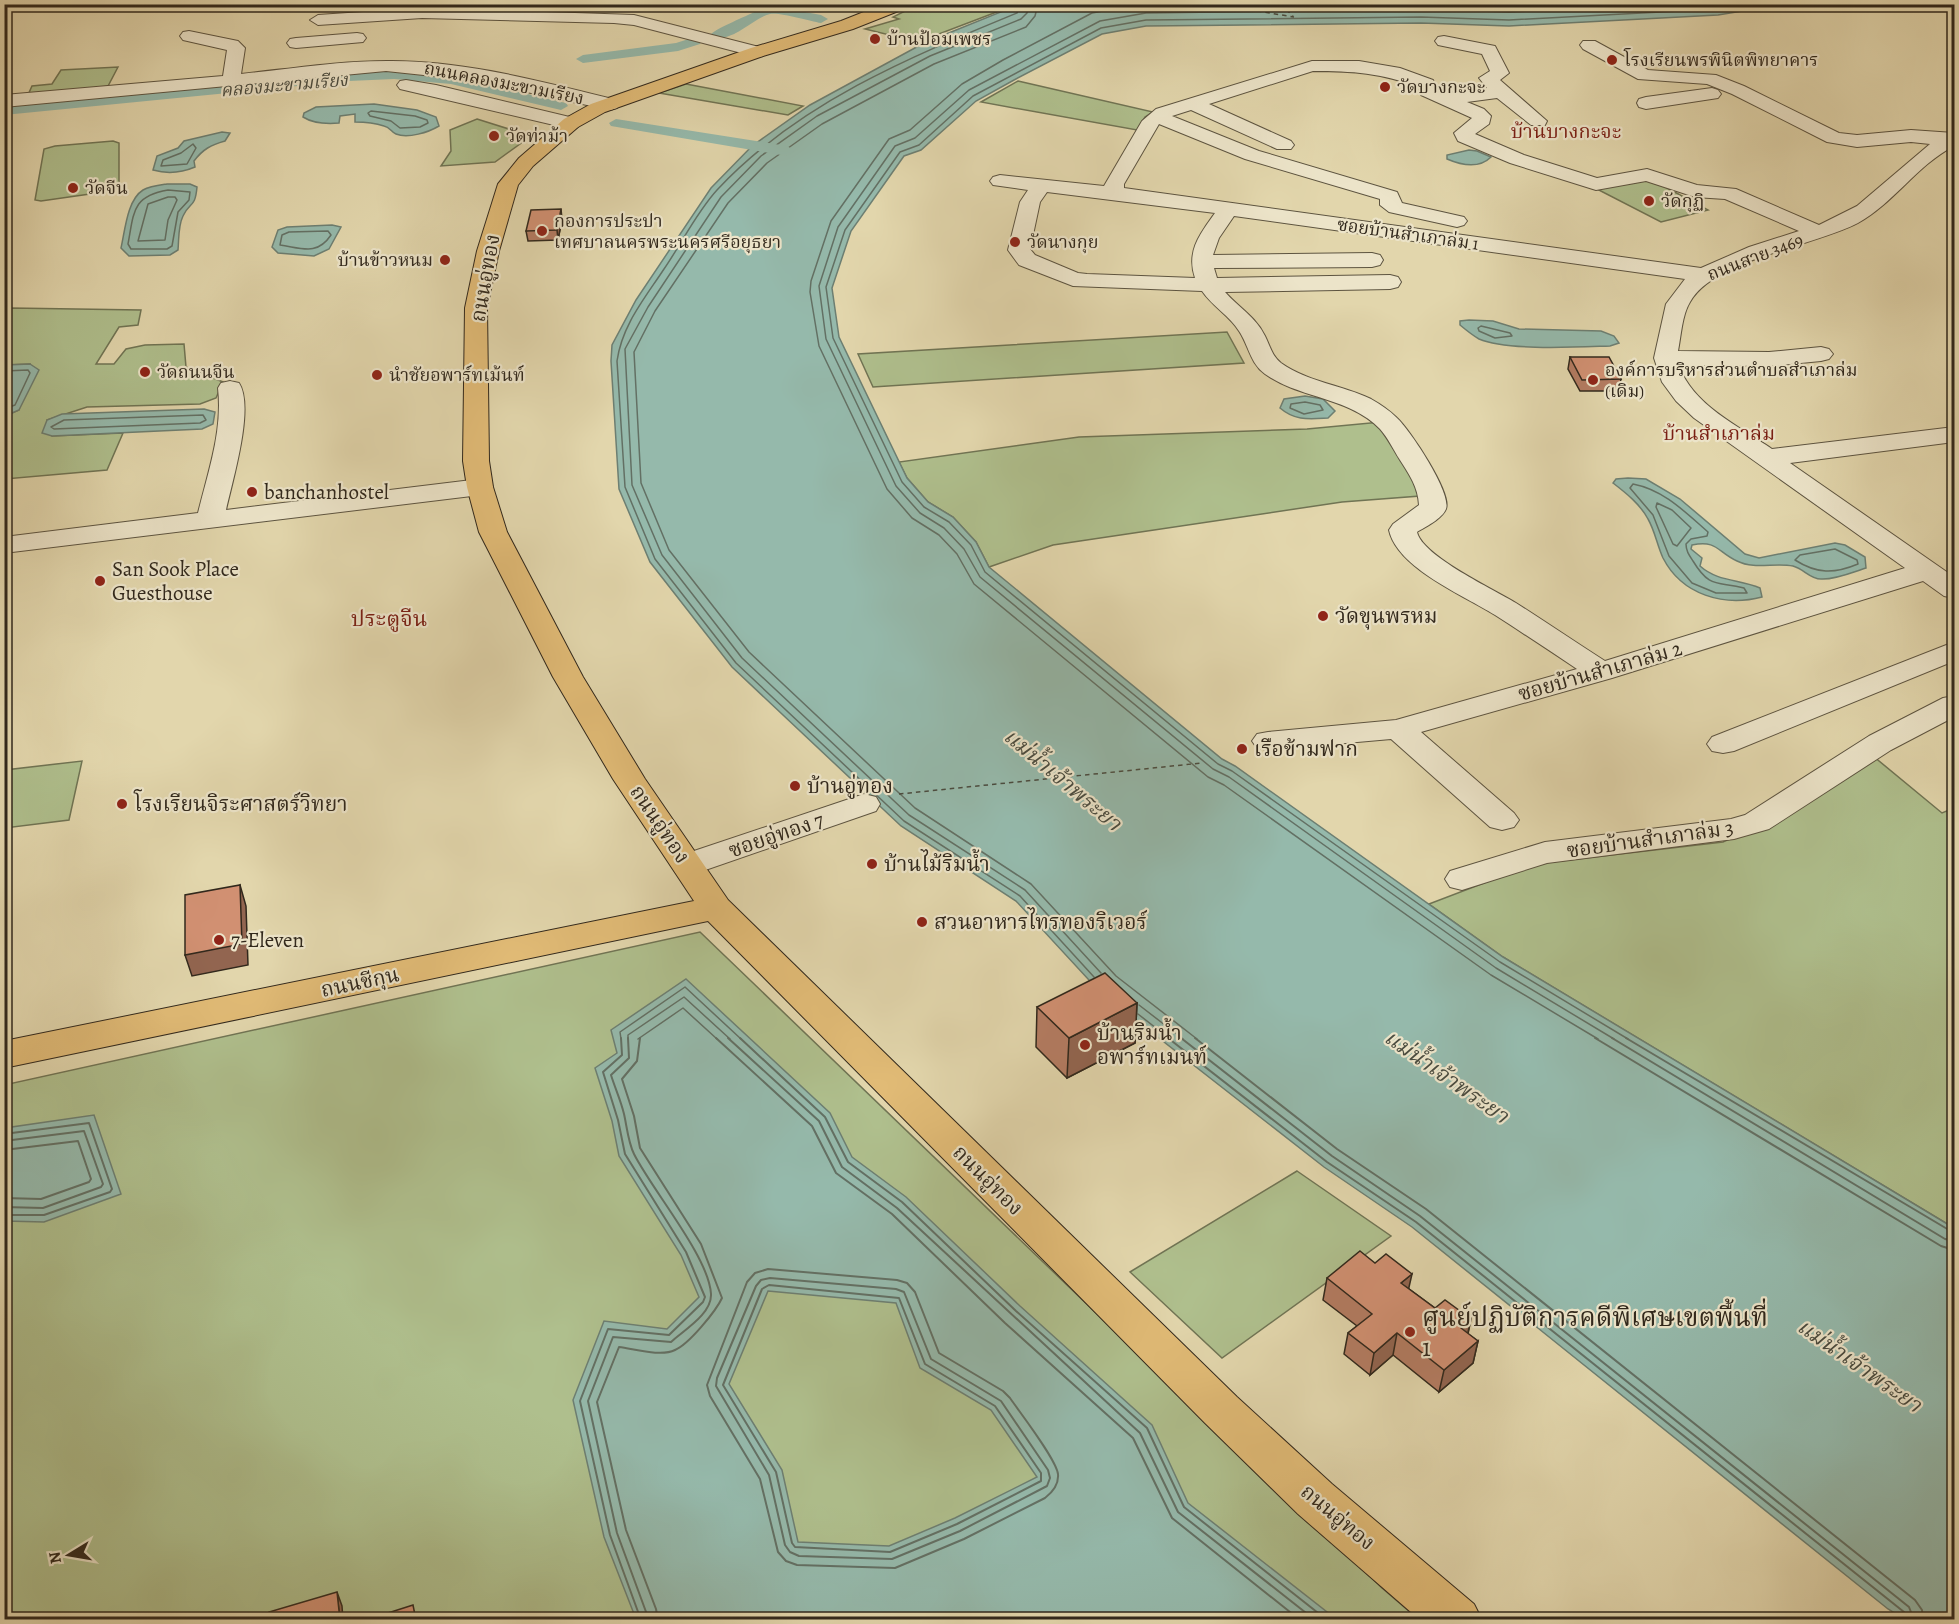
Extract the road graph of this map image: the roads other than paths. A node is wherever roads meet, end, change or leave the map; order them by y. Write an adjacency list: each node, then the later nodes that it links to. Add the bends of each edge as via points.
1 (355, 4): 3 (street)
2 (900, 4): 10 (main road, ถนนอู่ทอง, via 847,26)
3 (330, 5): 4 (street)
4 (318, 20): 8 (street); 10 (street, via 422,13 614,18)
5 (189, 36): 12 (street, via 236,48)
6 (373, 37): 8 (street)
7 (1444, 41): 17 (street, via 1489,50 1500,73 1488,78)
8 (296, 43): 11 (street)
9 (1589, 45): 15 (street, via 1644,75 1702,77)
10 (757, 52): 22 (main road, ถนนอู่ทอง)
11 (290, 74): 12 (street, ถนนคลองมะขามเรียง); 22 (street, ถนนคลองมะขามเรียง, via 422,66)
12 (231, 79): 19 (street, ถนนคลองมะขามเรียง)
13 (365, 86): 16 (street)
14 (385, 86): 25 (street, ถนนคลองมะขามเรียง, via 436,90)
15 (1738, 90): 21 (street); 26 (street, via 1834,138)
16 (314, 91)
17 (1501, 92): 18 (street); 24 (street)
18 (1446, 99): 20 (street, via 1427,91 1427,84 1394,72 1359,66 1312,66); 33 (street, via 1482,117 1464,133 1465,137 1517,159 1596,184 1647,175 1695,191 1729,193)
19 (4, 101)
20 (1191, 103): 23 (street); 27 (street)
21 (1646, 103)
22 (610, 104): 25 (main road, ถนนอู่ทอง)
23 (1156, 117): 30 (street, via 1114,184); 32 (street, via 1252,155 1390,196 1390,205 1396,208)
24 (1538, 121)
25 (571, 123): 43 (main road, ถนนอู่ทอง, via 508,183 488,251 476,308 476,461)
26 (1953, 139): 33 (street, ถนนสาย 3469, via 1914,163 1874,204)
27 (1284, 145)
28 (1000, 181): 29 (street, ซอยบ้านสำเภาล่ม 1)
29 (1041, 184): 30 (street, ซอยบ้านสำเภาล่ม 1); 35 (street, via 1030,202 1019,250 1027,260 1080,280)
30 (1114, 193): 31 (street, ซอยบ้านสำเภาล่ม 1)
31 (1228, 209): 35 (street, via 1204,246); 36 (street, ซอยบ้านสำเภาล่ม 1)
32 (1457, 221)
33 (1820, 233): 36 (street, ถนนสาย 3469)
34 (1372, 260): 35 (street)
35 (1206, 273): 37 (street); 49 (street, via 1225,304 1257,338 1258,353 1269,366 1286,377 1355,402 1387,422 1433,497 1433,508 1403,530 1405,540 1417,553)
36 (1702, 275): 39 (street, ถนนสาย 3469, via 1680,299)
37 (1390, 282)
38 (1821, 354): 39 (street, via 1769,359)
39 (1665, 358): 42 (street, via 1685,398)
40 (230, 388): 44 (street, via 230,426)
41 (1954, 434): 42 (street)
42 (1765, 458): 46 (street)
43 (480, 488): 44 (street); 56 (main road, ถนนอู่ทอง, via 493,532 568,677 629,779)
44 (210, 520): 45 (street)
45 (4, 545)
46 (1926, 571): 47 (street); 49 (street, ซอยบ้านสำเภาล่ม 2)
47 (1954, 590)
48 (1954, 651): 53 (street)
49 (1602, 672): 51 (street, ซอยบ้านสำเภาล่ม 2)
50 (1954, 705): 57 (street, ซอยบ้านสำเภาล่ม 3, via 1880,743 1756,822 1734,829 1545,853)
51 (1398, 729): 52 (street, ซอยบ้านสำเภาล่ม 2); 55 (street)
52 (1268, 741)
53 (1723, 744)
54 (864, 804): 56 (street, ซอยอู่ทอง 7)
55 (1502, 820)
56 (688, 865): 58 (main road, ถนนอู่ทอง)
57 (1462, 879)
58 (716, 908): 59 (main road, ถนนชีกุน); 60 (main road, ถนนอู่ทอง, via 1221,1410 1315,1498)
59 (4, 1055)
60 (1457, 1620)

